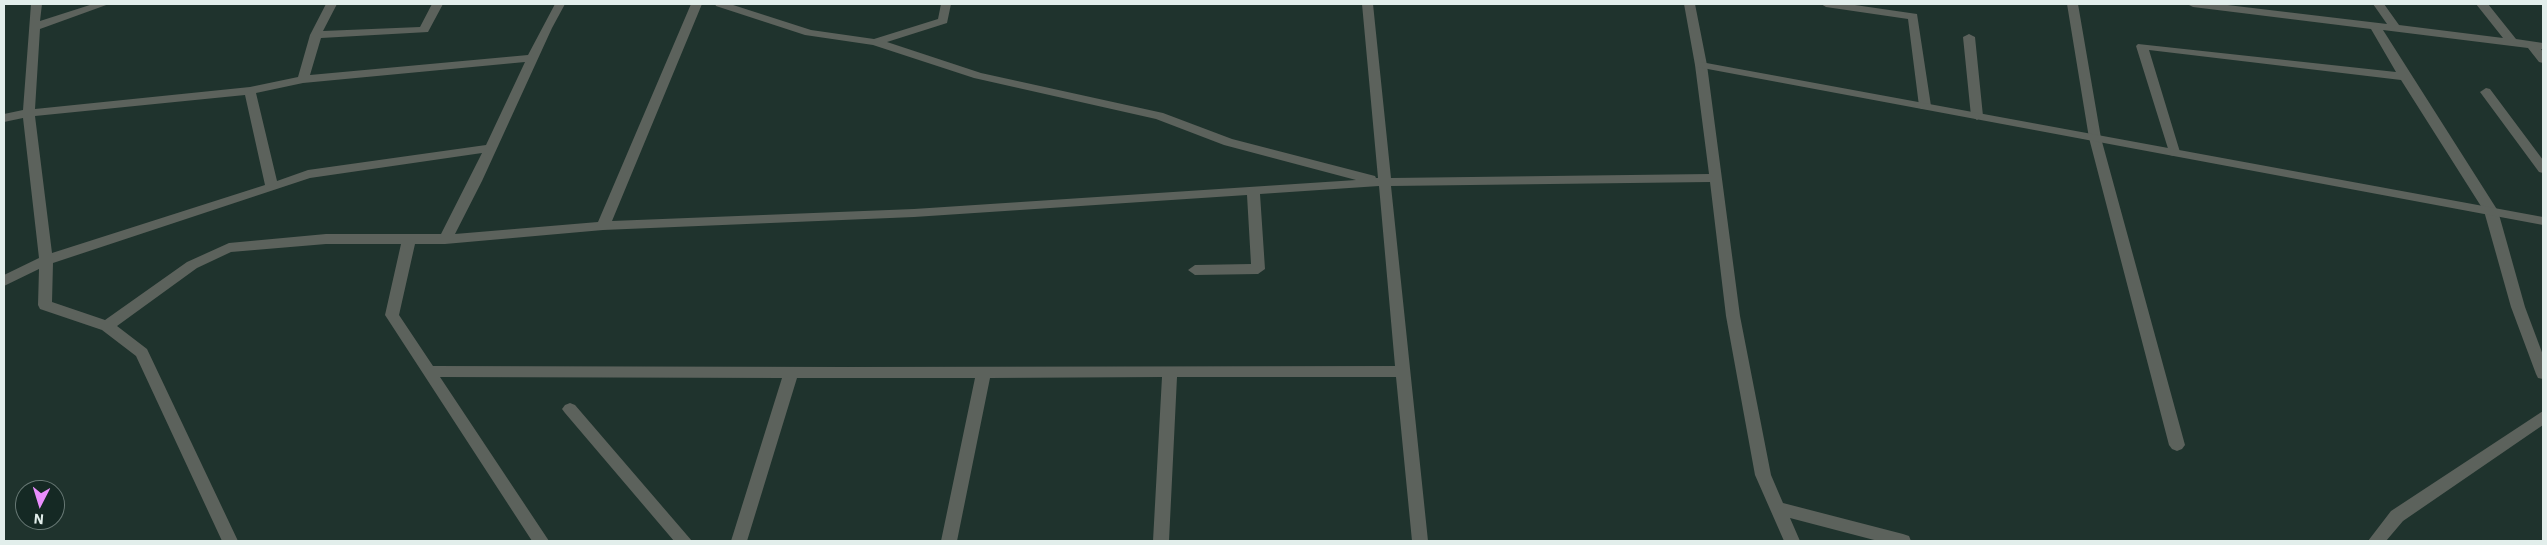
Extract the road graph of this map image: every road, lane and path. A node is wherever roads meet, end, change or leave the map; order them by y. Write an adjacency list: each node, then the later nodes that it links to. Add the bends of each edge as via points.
1 (36, 4): 17 (street)
2 (103, 4): 17 (street)
3 (331, 4): 19 (street)
4 (437, 4): 19 (street, via 424,30)
5 (560, 4): 24 (street)
6 (696, 4): 45 (street)
7 (720, 4): 21 (street, via 810,33)
8 (946, 4): 21 (street, via 943,21)
9 (1367, 4): 40 (street)
10 (1690, 4): 26 (street)
11 (1826, 4): 31 (street, via 1913,16)
12 (2072, 4): 35 (street)
13 (2193, 4): 16 (street)
14 (2379, 4): 18 (street)
15 (2482, 4): 22 (street)
16 (2375, 26): 18 (street); 27 (street)
17 (34, 27): 32 (street)
18 (2396, 29): 22 (street)
19 (316, 35): 28 (street)
20 (1969, 37): 33 (street)
21 (875, 42): 40 (street, via 978,76 1159,116 1228,142)
22 (2512, 42): 23 (street)
23 (2537, 45): 25 (street)
24 (532, 58): 28 (street); 36 (street)
25 (2543, 60)
26 (1700, 65): 31 (street); 39 (street)
27 (2405, 77): 37 (street, via 2142,46); 43 (street)
28 (303, 79): 29 (street)
29 (250, 91): 32 (street); 41 (street)
30 (2486, 92): 38 (street)
31 (1925, 106): 33 (street)
32 (29, 112): 34 (street); 48 (street)
33 (1976, 116): 35 (street)
34 (4, 118)
35 (2095, 138): 37 (street); 60 (street)
36 (491, 148): 41 (street, via 308,174); 47 (street)
37 (2174, 152): 43 (street)
38 (2543, 169)
39 (1715, 178): 40 (street); 61 (street, via 1733,316 1763,475)
40 (1383, 182): 42 (street); 53 (street)
41 (272, 187): 48 (street)
42 (1253, 191): 45 (street, via 914,213); 49 (street, via 1258,269)
43 (2491, 211): 44 (street); 57 (street, via 2518,308)
44 (2543, 221)
45 (604, 226): 47 (street)
46 (409, 239): 47 (street); 51 (street, via 326,239 229,248 192,265); 52 (street, via 392,315)
47 (445, 239)
48 (46, 260): 50 (street); 51 (street, via 44,305)
49 (1195, 270)
50 (4, 281)
51 (107, 326): 62 (street, via 142,353)
52 (429, 371): 56 (street); 63 (street)
53 (1402, 371): 55 (street); 68 (street)
54 (984, 372): 55 (street); 56 (street); 66 (street)
55 (1170, 372): 67 (street)
56 (791, 373): 65 (street)
57 (2543, 374)
58 (570, 409): 64 (street)
59 (2543, 417): 71 (street, via 2397,516)
60 (2178, 445)
61 (1778, 508): 69 (street); 70 (street)
62 (230, 541)
63 (541, 541)
64 (684, 541)
65 (739, 541)
66 (949, 541)
67 (1161, 541)
68 (1420, 541)
69 (1792, 541)
70 (1903, 541)
71 (2376, 541)

